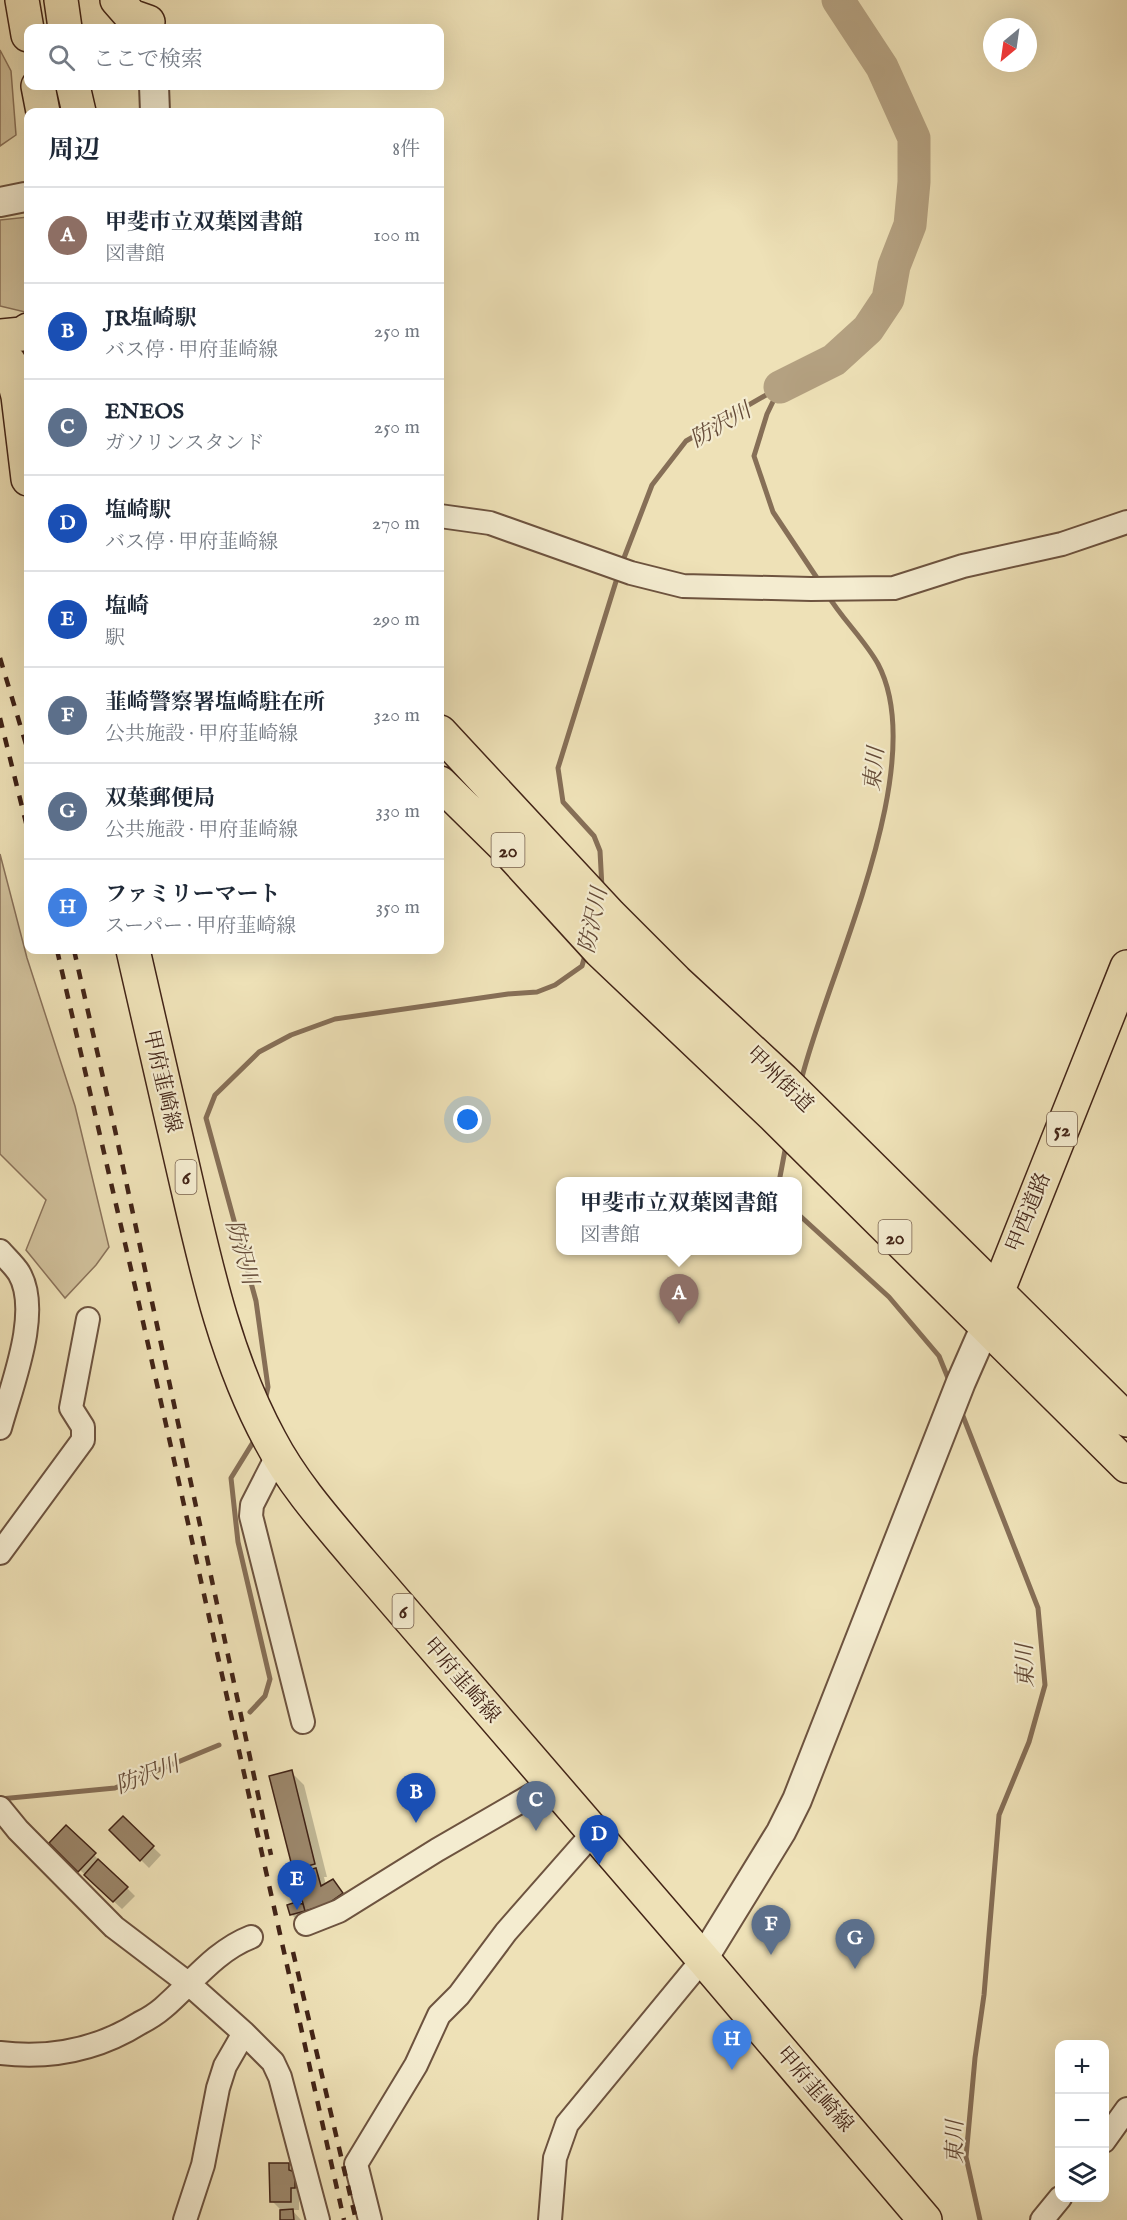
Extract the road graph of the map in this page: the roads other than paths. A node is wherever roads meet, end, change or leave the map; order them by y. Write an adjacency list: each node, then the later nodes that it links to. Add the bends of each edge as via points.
1 (22, 0): 5 (main road)
2 (61, 0): 6 (main road)
3 (117, 0): 4 (main road, via 131,16)
4 (148, 17)
5 (26, 24)
6 (64, 24)
7 (39, 90): 10 (main road)
8 (74, 90): 11 (main road)
9 (154, 90): 12 (street)
10 (42, 108)
11 (78, 108)
12 (155, 108)
13 (24, 333): 14 (main road)
14 (11, 354): 15 (main road)
15 (24, 446)
16 (444, 517): 17 (street, via 490,523 632,573 683,586 811,589 894,588 963,566 1062,544)
17 (1127, 522)
18 (444, 722): 21 (main road)
19 (444, 736): 21 (main road, 甲州街道 / 20)
20 (444, 787): 27 (main road, 甲州街道 / 20, via 600,951)
21 (498, 796): 25 (main road, 甲州街道 / 20, via 676,981)
22 (134, 954): 30 (main road, 甲府韮崎線 / 6, via 221,1319 251,1401)
23 (1127, 967): 25 (main road, 甲西道路 / 52)
24 (0, 1251): 29 (street, via 19,1272 27,1295 27,1330)
25 (997, 1290): 27 (main road, 52); 28 (main road, 甲州街道 / 20)
26 (88, 1319): 32 (street, via 71,1408 83,1427 83,1440)
27 (986, 1325): 31 (main road, 甲州街道 / 20); 39 (street, via 797,1800)
28 (1127, 1420)
29 (0, 1428)
30 (274, 1447): 33 (street, via 251,1516); 34 (main road, 甲府韮崎線 / 6, via 324,1519)
31 (1127, 1466)
32 (0, 1553)
33 (303, 1722)
34 (551, 1784): 36 (main road, 甲府韮崎線 / 6); 37 (street, via 339,1911)
35 (1, 1809): 40 (street, via 114,1927)
36 (593, 1833): 39 (main road, 甲府韮崎線 / 6); 48 (street, via 507,1932 459,1995 438,2015 416,2065 356,2164)
37 (306, 1924)
38 (251, 1937): 40 (street, via 221,1953)
39 (704, 1959): 49 (street, via 567,2124 555,2158); 50 (main road, 甲府韮崎線 / 6)
40 (189, 1984): 41 (street); 42 (street, via 161,2010 96,2045 62,2054)
41 (244, 2033): 46 (street, via 225,2066 218,2088 203,2165); 47 (street, via 273,2062 280,2077)
42 (0, 2053)
43 (1127, 2109): 44 (street)
44 (1109, 2134)
45 (1057, 2202): 51 (street)
46 (185, 2220)
47 (318, 2220)
48 (370, 2220)
49 (550, 2220)
50 (925, 2220)
51 (1042, 2220)

